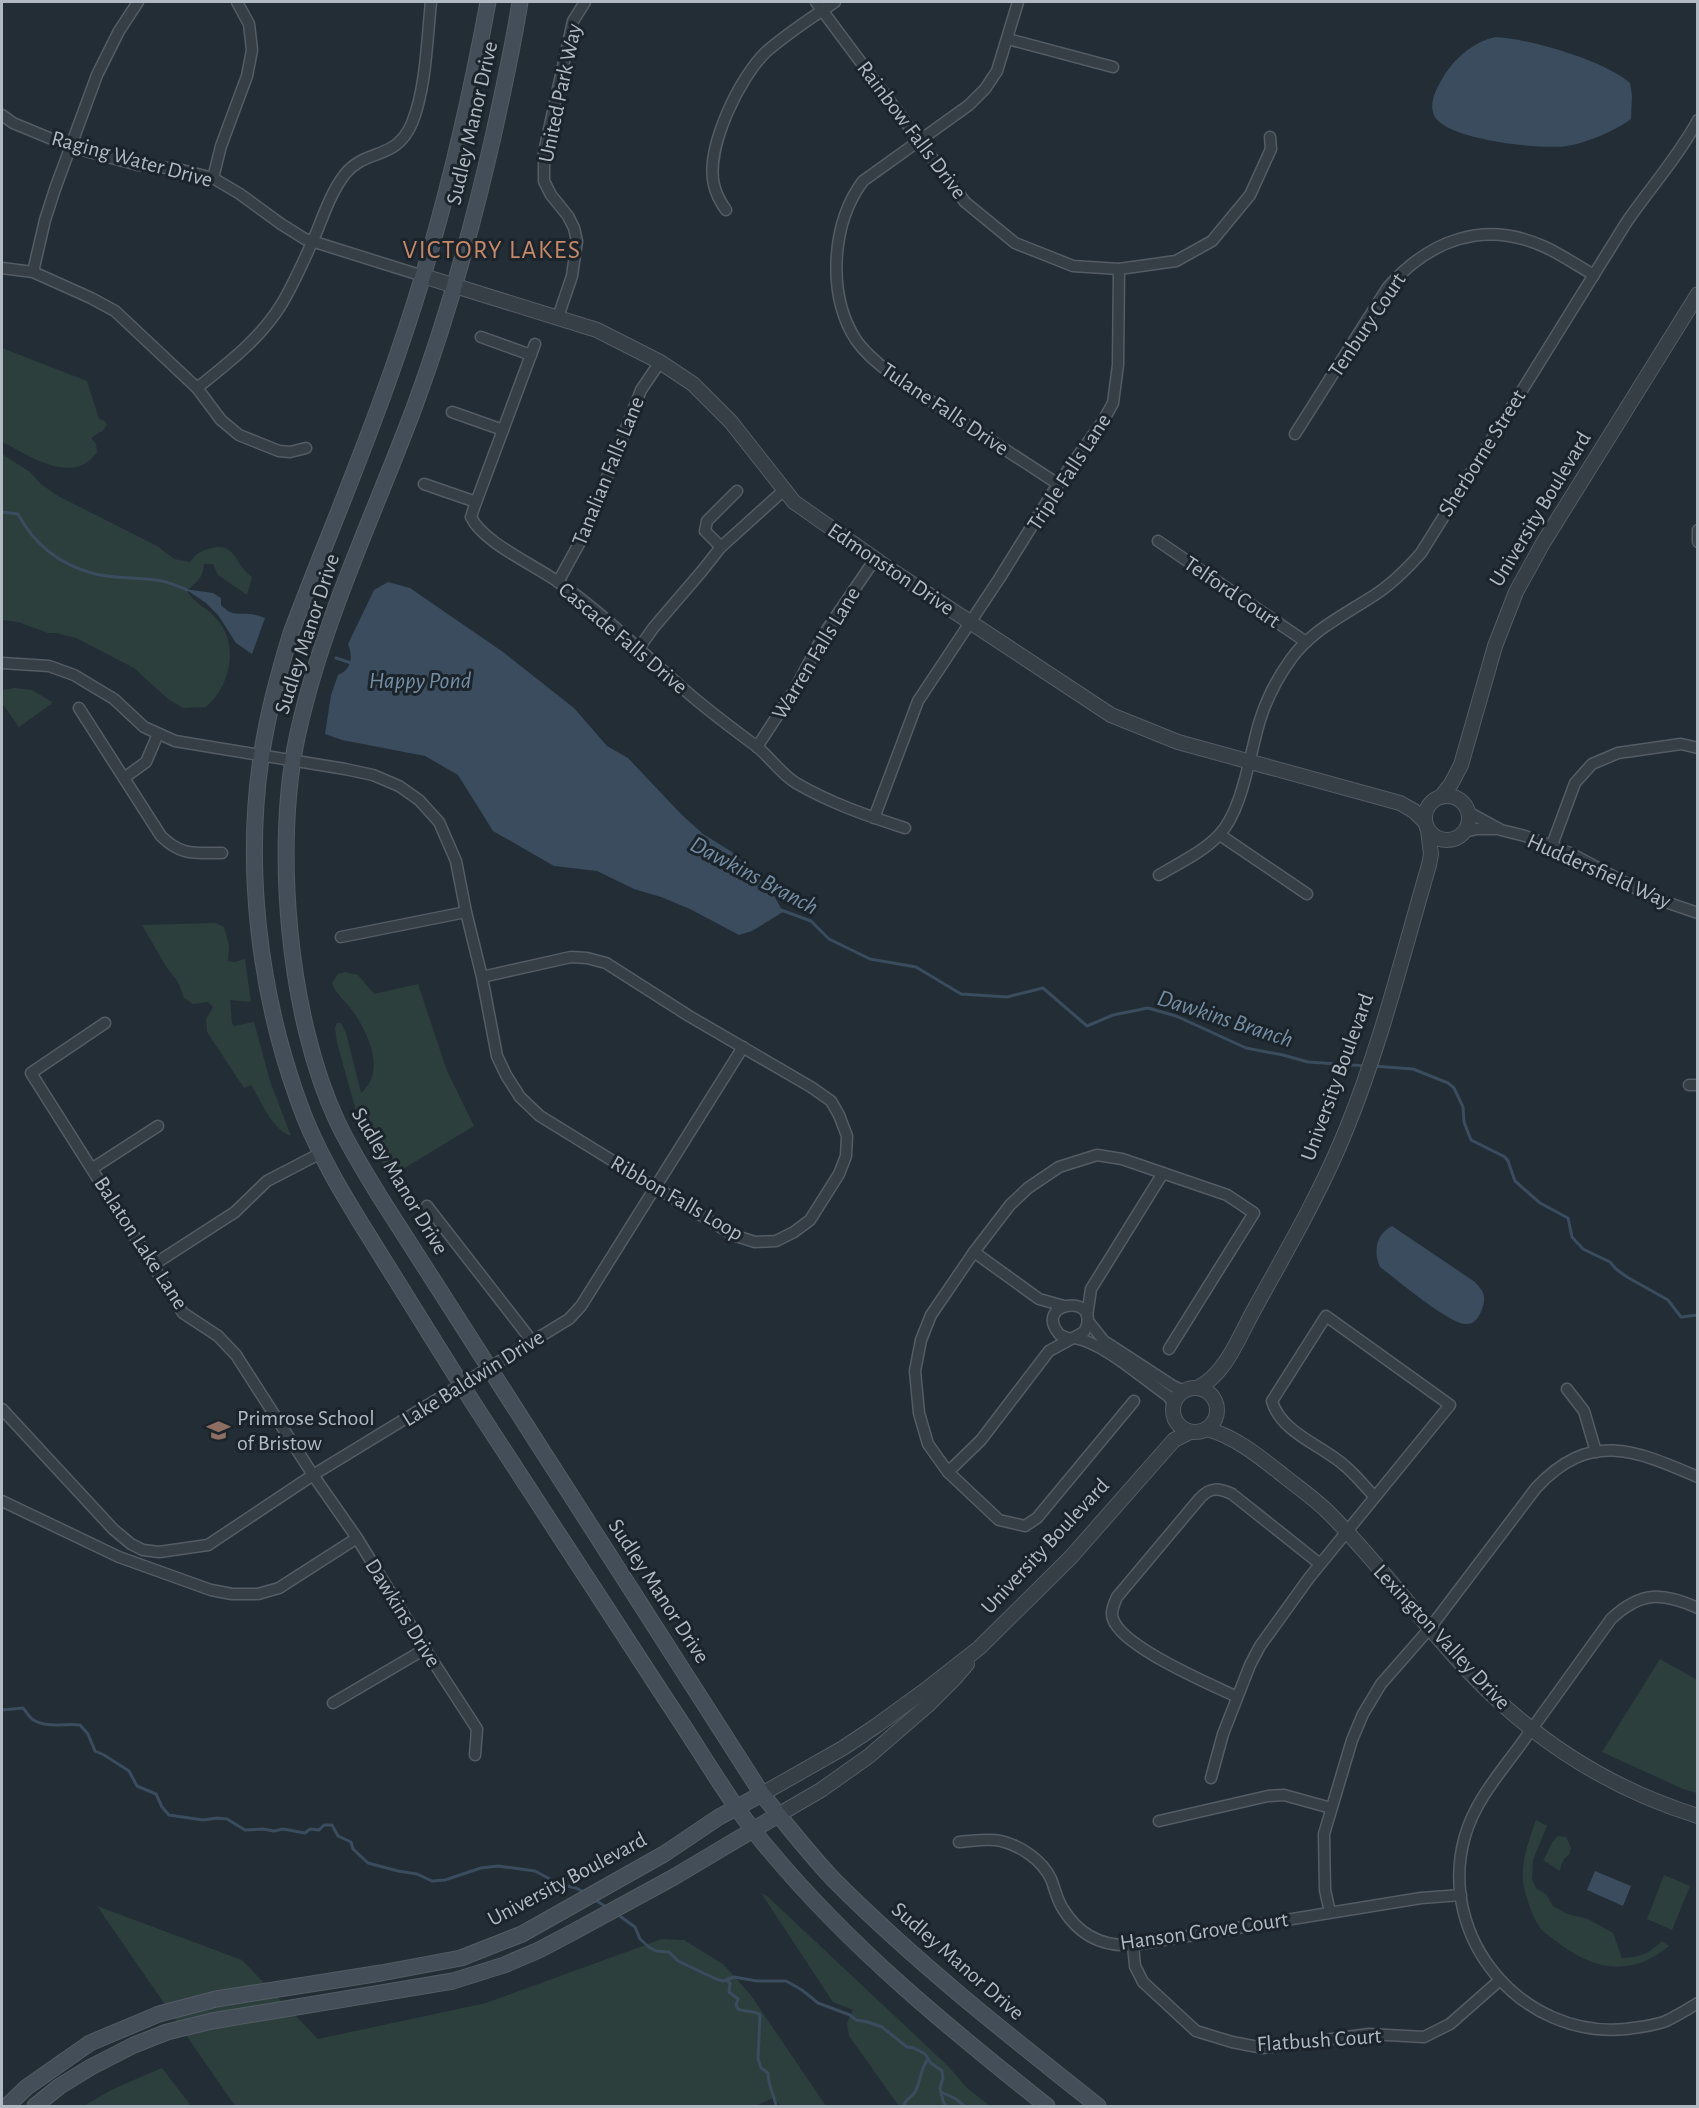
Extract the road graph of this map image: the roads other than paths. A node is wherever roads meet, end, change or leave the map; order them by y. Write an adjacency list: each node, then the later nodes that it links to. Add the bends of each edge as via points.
1 (138, 2): 16 (street, via 97,75)
2 (237, 2): 17 (street, via 249,24 252,50)
3 (431, 2): 19 (street, via 420,101 412,124 392,149 347,172 333,193)
4 (488, 2): 24 (main road, Sudley Manor Drive, via 446,197)
5 (520, 2): 25 (main road, Sudley Manor Drive, via 503,92)
6 (585, 2): 27 (street, United Park Way, via 573,21 544,152 544,181 568,216 577,241 572,276)
7 (835, 2): 9 (street)
8 (1018, 2): 10 (street, Tulane Falls Drive)
9 (819, 6): 15 (street, Rainbow Falls Drive); 18 (street, via 749,70 735,95 725,117 713,166 713,184)
10 (1008, 39): 11 (street); 15 (street, Tulane Falls Drive, via 997,71 985,89)
11 (1113, 67)
12 (2, 116): 16 (street, Raging Water Drive)
13 (1698, 120): 23 (street, Sherborne Street)
14 (1270, 137): 21 (street, Rainbow Falls Drive, via 1271,149 1250,195 1212,241 1176,261)
15 (920, 140): 21 (street, Rainbow Falls Drive, via 965,202 1015,243 1074,266); 36 (street, Tulane Falls Drive, via 863,182 851,198 842,221 838,253 837,284 844,314 856,340 872,359)
16 (71, 147): 17 (street, Raging Water Drive, via 138,165); 22 (street, via 45,220)
17 (213, 178): 19 (street, Raging Water Drive)
18 (726, 210)
19 (312, 242): 24 (street, Raging Water Drive); 30 (street, via 282,304 264,330)
20 (2, 268): 22 (street)
21 (1119, 269): 36 (street, Triple Falls Lane, via 1118,365 1113,403)
22 (33, 272): 30 (street, via 115,311)
23 (1594, 275): 33 (street, Tenbury Court, via 1545,247 1515,237 1465,237 1432,249 1403,270 1388,287); 47 (street, Sherborne Street, via 1421,553 1389,585)
24 (423, 276): 25 (street, Edmonston Drive); 54 (main road, Sudley Manor Drive, via 398,354 291,633)
25 (456, 286): 27 (street, Edmonston Drive); 55 (main road, Sudley Manor Drive, via 333,614 297,733)
26 (1698, 294): 57 (street, University Boulevard, via 1565,506 1516,592 1495,646)
27 (558, 317): 29 (street, Edmonston Drive, via 607,334)
28 (481, 338): 32 (street, Cascade Falls Drive, via 533,349)
29 (660, 362): 38 (street, Edmonston Drive, via 693,384 731,422); 45 (street, Tanalian Falls Lane, via 641,390 586,531)
30 (197, 388): 34 (street, via 220,420 239,435 279,451)
31 (452, 412): 32 (street)
32 (503, 430): 39 (street, Cascade Falls Drive)
33 (1295, 434)
34 (306, 448)
35 (424, 484): 39 (street)
36 (1058, 484): 46 (street, Triple Falls Lane)
37 (737, 491): 43 (street, via 707,521 705,531)
38 (783, 491): 43 (street); 44 (street, Edmonston Drive)
39 (476, 502): 45 (street, Cascade Falls Drive, via 471,517 476,527)
40 (1698, 530): 42 (street)
41 (1158, 541): 47 (street, Telford Court)
42 (1698, 542)
43 (721, 547): 48 (street)
44 (875, 559): 46 (street, Edmonston Drive); 52 (street, Warren Falls Lane, via 824,634 795,689)
45 (558, 582): 48 (street, Cascade Falls Drive)
46 (970, 622): 56 (street, Edmonston Drive, via 1111,715 1178,742); 62 (street, Triple Falls Lane, via 918,701)
47 (1306, 642): 56 (street, Sherborne Street, via 1273,687 1260,720)
48 (639, 648): 52 (street, Cascade Falls Drive, via 709,711)
49 (2, 663): 51 (street, Ribbon Falls Loop, via 49,666 75,675 99,688)
50 (79, 708): 58 (street)
51 (158, 734): 54 (street, Ribbon Falls Loop, via 198,746); 58 (street, via 146,762)
52 (757, 747): 62 (street, Cascade Falls Drive, via 794,782)
53 (1698, 748): 69 (street, via 1681,744 1618,753 1592,764 1575,783)
54 (261, 755): 55 (street, Ribbon Falls Loop); 81 (main road, Sudley Manor Drive, via 255,886 260,944 274,1017 294,1088)
55 (293, 760): 74 (street, Ribbon Falls Loop, via 373,775 419,800 439,822 456,861); 98 (main road, Sudley Manor Drive, via 287,830 289,912 302,1009 315,1061 336,1120 354,1153)
56 (1251, 761): 60 (street, Edmonston Drive); 67 (street, Sherborne Street)
57 (1461, 765): 59 (street, University Boulevard); 61 (street, University Boulevard, via 1460,785)
58 (124, 778): 70 (street, via 170,845 192,853)
59 (1437, 799): 60 (street, Edmonston Drive); 61 (street, via 1452,796); 63 (street, via 1427,810)
60 (1400, 804): 63 (street, Edmonston Drive, via 1414,811)
61 (1466, 807): 65 (street, Huddersfield Way); 66 (street, via 1469,822)
62 (874, 818): 64 (street, Cascade Falls Drive)
63 (1427, 826): 68 (street, via 1436,837); 71 (street, University Boulevard)
64 (905, 828)
65 (1501, 830): 66 (street, Huddersfield Way); 69 (street, Huddersfield Way)
66 (1464, 832): 68 (street)
67 (1220, 834): 72 (street); 73 (street)
68 (1449, 840): 71 (street, University Boulevard)
69 (1552, 846): 75 (street, Huddersfield Way, via 1654,898)
70 (222, 853)
71 (1429, 865): 97 (street, University Boulevard, via 1382,1026 1333,1160)
72 (1159, 875)
73 (1307, 894)
74 (466, 912): 76 (street); 77 (street, Ribbon Falls Loop)
75 (1698, 913)
76 (340, 937)
77 (482, 977): 79 (street, Ribbon Falls Loop, via 571,957 606,963); 84 (street, Ribbon Falls Loop, via 497,1056 520,1097 540,1116)
78 (105, 1023): 82 (street, Balaton Lake Lane, via 31,1073)
79 (743, 1047): 84 (street, Lake Baldwin Drive); 84 (street, Ribbon Falls Loop, via 831,1101 839,1115 847,1136 846,1156 825,1197 810,1220 794,1232 776,1241 755,1242 733,1235)
80 (158, 1126): 82 (street)
81 (321, 1153): 87 (street, via 267,1181 235,1212); 99 (main road, Sudley Manor Drive)
82 (93, 1168): 87 (street, Balaton Lake Lane)
83 (1163, 1173): 86 (street, via 1097,1155 1059,1167 1010,1205); 88 (street); 95 (street, via 1227,1195 1254,1213)
84 (655, 1186): 94 (street, Lake Baldwin Drive, via 581,1306 568,1319)
85 (427, 1206): 94 (street)
86 (974, 1252): 89 (street); 110 (street, via 931,1316 915,1371 919,1413 928,1444)
87 (153, 1265): 112 (street, Balaton Lake Lane, via 183,1312 218,1336 236,1355)
88 (1091, 1289): 90 (street); 91 (street)
89 (1039, 1299): 90 (street); 92 (street)
90 (1066, 1305): 91 (street, via 1080,1307); 92 (street, via 1055,1314)
91 (1087, 1319): 93 (street, via 1084,1332); 100 (street, via 1104,1341 1173,1386)
92 (1054, 1325): 93 (street, via 1060,1335); 96 (street)
93 (1073, 1338): 96 (street); 105 (street, via 1100,1347 1168,1396)
94 (532, 1341): 98 (street, Lake Baldwin Drive)
95 (1169, 1349)
96 (1050, 1351): 110 (street, via 981,1440)
97 (1228, 1357): 100 (street, University Boulevard, via 1209,1381); 103 (street, University Boulevard, via 1219,1383)
98 (490, 1369): 99 (street, Lake Baldwin Drive); 128 (main road, Sudley Manor Drive)
99 (461, 1386): 112 (street, Lake Baldwin Drive); 129 (main road, Sudley Manor Drive)
100 (1191, 1389): 103 (street, via 1210,1393); 105 (street, via 1177,1398)
101 (1567, 1389): 109 (street, via 1584,1411)
102 (1134, 1401): 110 (street, via 1037,1518 1026,1526 999,1520)
103 (1217, 1406): 106 (street, via 1214,1422); 108 (street, Lexington Valley Drive)
104 (2, 1409): 112 (street, Lake Baldwin Drive, via 113,1529 143,1550 159,1552 208,1545)
105 (1174, 1410): 107 (street, via 1178,1424); 111 (street, University Boulevard, via 1166,1437)
106 (1207, 1429): 107 (street); 108 (street, Lexington Valley Drive)
107 (1190, 1432): 111 (street, University Boulevard, via 1177,1438)
108 (1241, 1443): 116 (street, Lexington Valley Drive, via 1328,1512)
109 (1596, 1452): 113 (street, via 1636,1452); 120 (street, via 1574,1459 1547,1476)
110 (948, 1472)
111 (1143, 1474): 121 (street, University Boulevard, via 1071,1557)
112 (313, 1475): 117 (street, Dawkins Drive)
113 (1698, 1476)
114 (1375, 1497): 114 (street, via 1345,1465 1282,1421 1274,1410 1272,1401 1326,1316 1450,1405); 116 (street)
115 (2, 1501): 117 (street, via 119,1557 232,1594 258,1594 279,1588)
116 (1346, 1532): 118 (street); 120 (street, Lexington Valley Drive)
117 (357, 1538): 122 (street, Dawkins Drive)
118 (1320, 1564): 123 (street, via 1260,1646); 123 (street, via 1232,1494 1215,1489 1200,1498 1117,1597 1113,1622 1122,1633 1157,1658)
119 (1698, 1608): 125 (street, via 1655,1596 1621,1610)
120 (1430, 1628): 125 (street, Lexington Valley Drive, via 1469,1672); 130 (street, via 1382,1684 1363,1714)
121 (979, 1648): 128 (street, University Boulevard, via 869,1731); 131 (street, University Boulevard, via 955,1678 886,1741 821,1790)
122 (425, 1649): 124 (street); 126 (street, Dawkins Drive, via 477,1729)
123 (1237, 1697): 127 (street)
124 (333, 1703)
125 (1532, 1729): 132 (street, Lexington Valley Drive, via 1562,1752 1614,1782); 136 (street, via 1472,1817 1462,1850)
126 (475, 1755)
127 (1211, 1778)
128 (762, 1794): 129 (main road, University Boulevard); 131 (main road, Sudley Manor Drive)
129 (737, 1807): 134 (main road, Sudley Manor Drive); 141 (main road, University Boulevard, via 522,1934 461,1958 216,1999 159,2014 90,2043 27,2087)
130 (1331, 1808): 133 (street, via 1284,1795 1268,1796); 137 (street, via 1324,1834 1325,1890)
131 (778, 1815): 134 (main road, University Boulevard); 144 (main road, Sudley Manor Drive, via 834,1880 953,1991)
132 (1698, 1816)
133 (1159, 1821)
134 (753, 1830): 142 (main road, University Boulevard, via 674,1877 504,1965 453,1981 167,2032 91,2067); 143 (main road, Sudley Manor Drive, via 825,1913 889,1975)
135 (959, 1842): 138 (street, Hanson Grove Court, via 1001,1841 1025,1851 1050,1876 1063,1910 1081,1929 1101,1943)
136 (1461, 1895): 137 (street, Hanson Grove Court); 139 (street, via 1474,1940)
137 (1330, 1912): 138 (street, Hanson Grove Court)
138 (1133, 1945): 139 (street, Flatbush Court, via 1135,1966 1143,1982 1196,2031 1263,2048 1369,2034 1424,2037 1450,2024)
139 (1500, 1980): 140 (street, via 1539,2010 1595,2029 1660,2023)
140 (1698, 2003)
141 (7, 2106)
142 (35, 2106)
143 (1047, 2106)
144 (1098, 2106)

